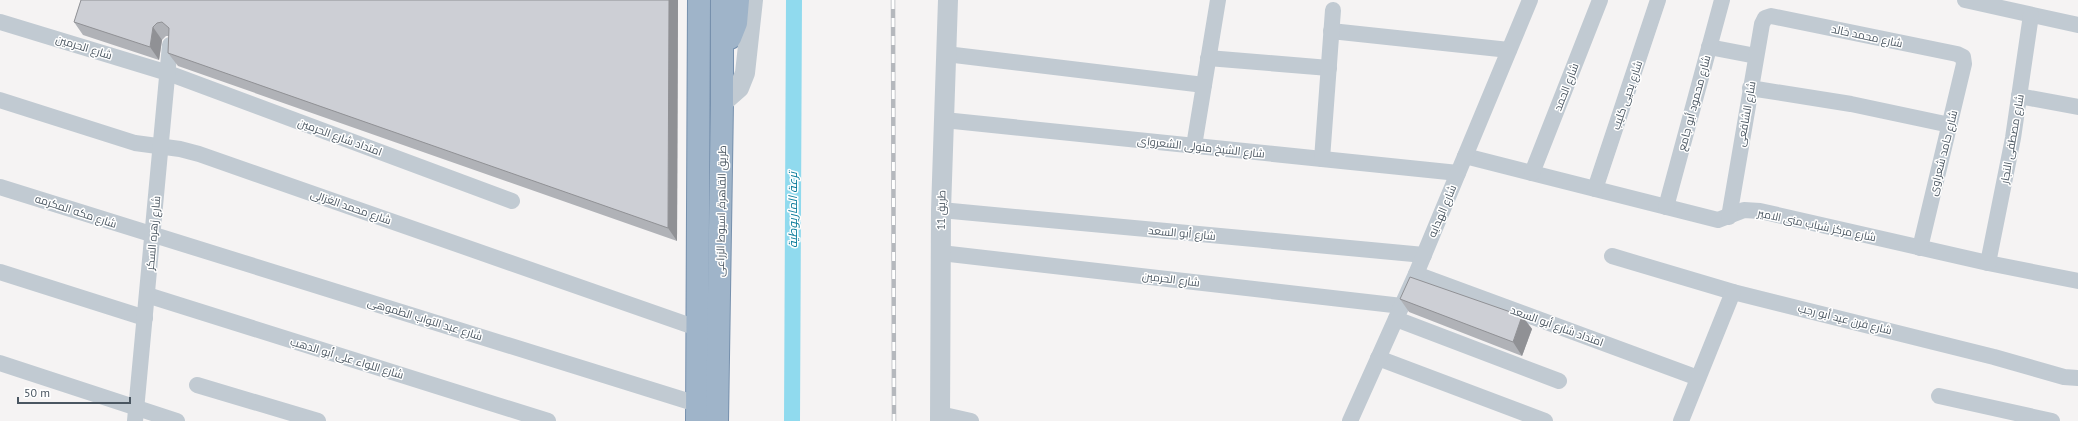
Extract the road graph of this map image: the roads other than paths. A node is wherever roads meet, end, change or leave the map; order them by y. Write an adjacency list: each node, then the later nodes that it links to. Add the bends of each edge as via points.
1 (699, 0): 61 (highway, طريق القاهرة, اسيوط الزراعى)
2 (722, 0): 21 (highway, طريق القاهرة, اسيوط الزراعى)
3 (738, 0): 21 (highway, via 732,34)
4 (753, 0): 32 (street, via 746,73 739,88)
5 (948, 0): 22 (street, طريق 11)
6 (1218, 0): 24 (street)
7 (1526, 0): 20 (street, شارع الهدايه)
8 (1600, 0): 41 (street, شارع الحمد)
9 (1658, 0): 43 (street, شارع يحيى كليب)
10 (1722, 0): 19 (street, شارع محمود أبو جامع)
11 (1965, 0): 13 (street)
12 (1333, 10): 17 (street)
13 (2031, 15): 16 (street); 30 (street, شارع مصطفى النجار)
14 (1771, 16): 23 (street, شارع الشافعى, via 1763,21); 25 (street, شارع محمد خالد, via 1957,54)
15 (0, 22): 27 (street, شارع الحرمين)
16 (2078, 25)
17 (1331, 31): 20 (street); 26 (street)
18 (170, 45): 27 (street, شارع زهره السكر)
19 (1709, 47): 23 (street); 45 (street, شارع محمود أبو جامع)
20 (1509, 50): 38 (street, شارع الهدايه)
21 (722, 51): 32 (highway, طريق القاهرة, اسيوط الزراعى)
22 (946, 54): 28 (street); 34 (street, طريق 11)
23 (1756, 56): 29 (street, شارع الشافعى)
24 (1208, 58): 26 (street); 28 (street)
25 (1963, 58): 35 (street, شارع حامد شعراوى, via 1964,64)
26 (1329, 68): 39 (street)
27 (168, 73): 36 (street, شارع زهره السكر); 44 (street, امتداد شارع الحرمين)
28 (1204, 85): 37 (street)
29 (1750, 88): 35 (street, via 1851,104); 47 (street, شارع الشافعى)
30 (2020, 96): 33 (street); 53 (street, شارع مصطفى النجار)
31 (0, 100): 36 (street, شارع محمد الغزالى, via 123,140)
32 (722, 103): 76 (highway, طريق القاهرة, اسيوط الزراعى)
33 (2078, 107)
34 (944, 120): 37 (street, شارع الشيخ متولى الشعرواى); 46 (street, طريق 11)
35 (1950, 126): 49 (street, شارع حامد شعراوى)
36 (161, 146): 48 (street, شارع زهره السكر); 61 (street, شارع محمد الغزالى, via 199,154)
37 (1194, 146): 39 (street, شارع الشيخ متولى الشعرواى)
38 (1465, 156): 40 (street, شارع الهدايه); 41 (street, شارع مركز شباب منى الامير)
39 (1322, 159): 40 (street, شارع الشيخ متولى الشعرواى)
40 (1458, 173): 51 (street, شارع الهدايه)
41 (1532, 173): 43 (street, شارع مركز شباب منى الامير)
42 (0, 186): 48 (street, شارع مكه المكرمه)
43 (1595, 189): 45 (street, شارع مركز شباب منى الامير)
44 (512, 201)
45 (1666, 207): 47 (street, شارع مركز شباب منى الامير, via 1718,220)
46 (941, 210): 50 (street, طريق 11); 51 (street, شارع أبو السعد)
47 (1729, 217): 49 (street, شارع مركز شباب منى الامير, via 1744,210 1760,211)
48 (152, 235): 58 (street, شارع زهره السكر); 69 (street, شارع عبد التواب الطموهى)
49 (1920, 248): 53 (street, شارع مركز شباب منى الامير)
50 (941, 252): 59 (street, شارع الحرمين); 71 (street, طريق 11)
51 (1424, 255): 55 (street, شارع الهدايه)
52 (1612, 256): 57 (street, شارع فرن عيد أبو رجب)
53 (1988, 263): 56 (street, شارع مركز شباب منى الامير)
54 (0, 272): 60 (street)
55 (1416, 274): 59 (street, شارع الهدايه); 64 (street, امتداد شارع أبو السعد)
56 (2078, 281)
57 (1733, 292): 64 (street); 65 (street, شارع فرن عيد أبو رجب, via 2064,377)
58 (147, 295): 60 (street, شارع زهره السكر); 75 (street, شارع اللواء على أبو الدهب)
59 (1399, 312): 62 (street, شارع الهدايه); 66 (street, شارع الحرمين)
60 (145, 318): 70 (street, شارع زهره السكر)
61 (697, 328): 69 (highway, طريق القاهرة, اسيوط الزراعى)
62 (1378, 358): 78 (street, شارع الهدايه); 79 (street)
63 (0, 363): 70 (street)
64 (1698, 378): 72 (street)
65 (2078, 378)
66 (1559, 381)
67 (197, 385): 74 (street)
68 (1939, 396): 80 (street)
69 (697, 412)
70 (136, 414): 73 (street)
71 (940, 418): 77 (street)
72 (1684, 420)
73 (177, 421)
74 (318, 421)
75 (548, 421)
76 (717, 421)
77 (971, 421)
78 (1350, 421)
79 (1545, 421)
80 (2052, 421)

